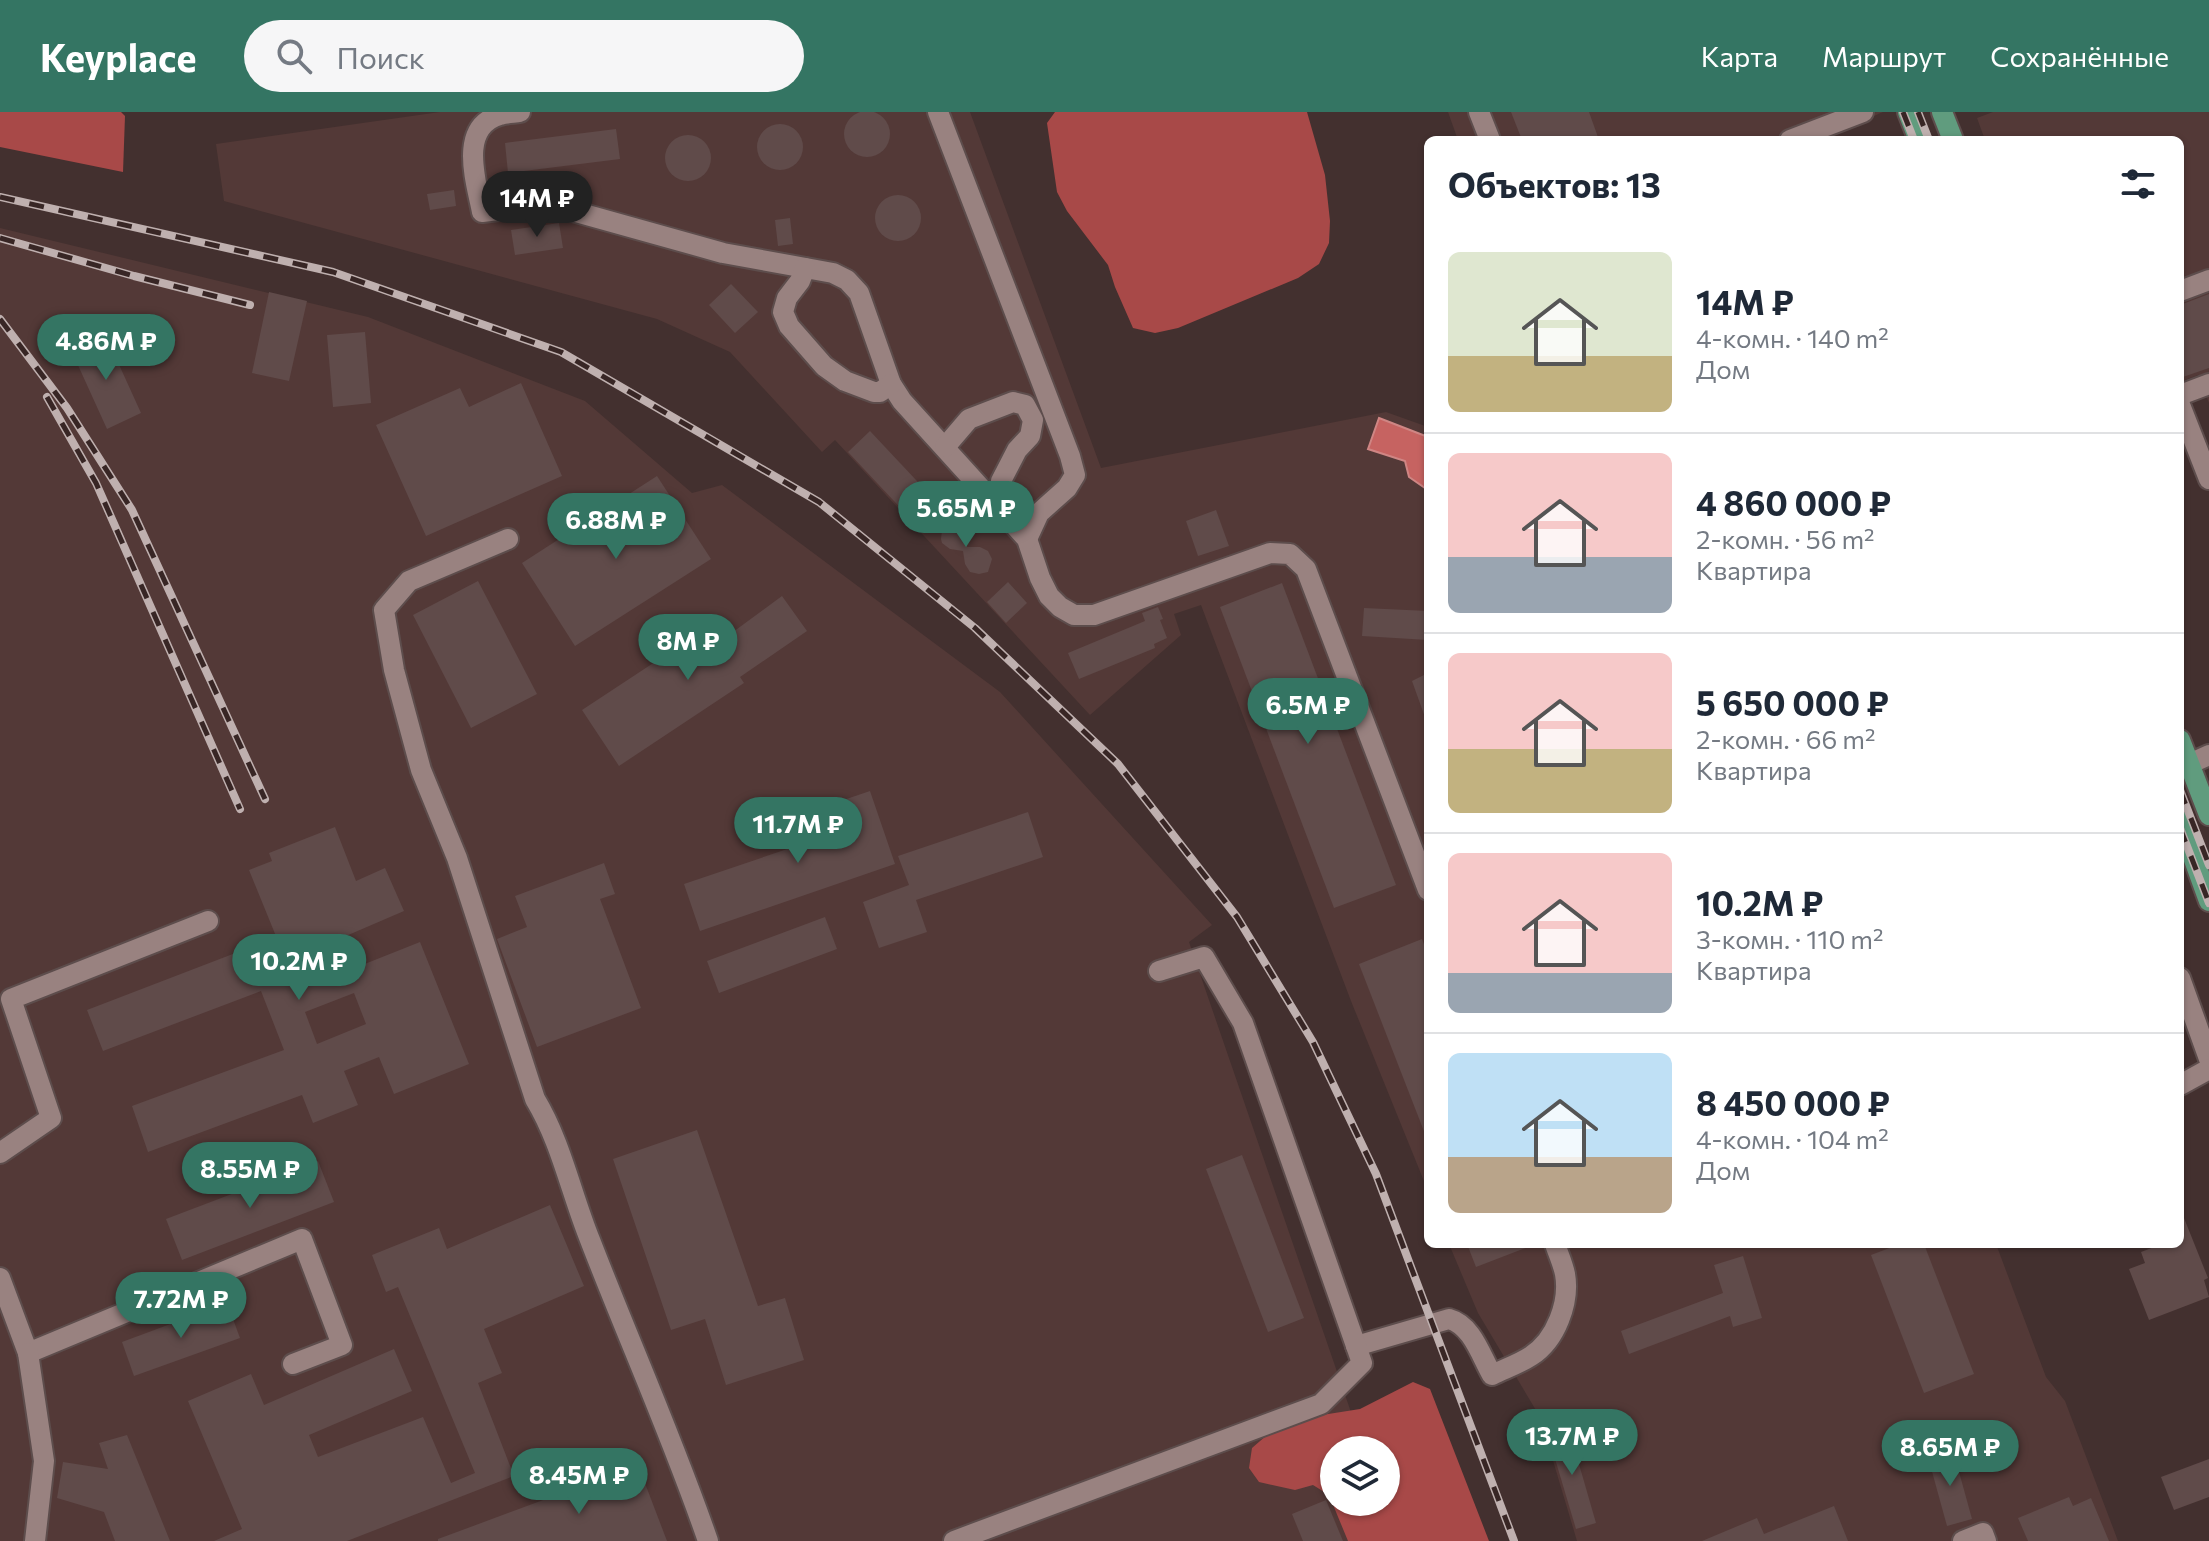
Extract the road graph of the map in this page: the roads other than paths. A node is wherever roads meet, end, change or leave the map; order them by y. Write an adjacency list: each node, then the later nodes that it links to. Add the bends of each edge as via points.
1 (520, 112): 11 (street, via 484,123 474,139 482,212 540,205 562,208 723,253)
2 (938, 112): 22 (street, via 1075,475 1039,513)
3 (1479, 112): 7 (street)
4 (1863, 112): 8 (street)
5 (1908, 112): 9 (main road)
6 (1942, 112): 10 (main road)
7 (1488, 136)
8 (1806, 136)
9 (1917, 136)
10 (1951, 136)
11 (805, 268): 14 (street, via 833,273 859,293); 14 (street, via 783,312 789,326 824,366 845,381 874,392)
12 (2209, 280): 13 (street)
13 (2184, 289)
14 (891, 384): 18 (street)
15 (2209, 384): 16 (street)
16 (2184, 393)
17 (2184, 415): 19 (street)
18 (945, 447): 20 (street); 20 (street, via 969,419 1013,402 1025,405 1033,420 1030,436 1001,481)
19 (2209, 479)
20 (998, 504): 22 (street)
21 (508, 539): 43 (street, via 409,581 384,610 394,670 421,770 457,858 535,1099 549,1123 588,1238)
22 (1027, 539): 28 (street, via 1049,596 1074,615 1094,615 1270,553 1290,554 1306,569)
23 (2184, 751): 25 (main road)
24 (2209, 755): 25 (street)
25 (2189, 764): 26 (main road)
26 (2209, 815)
27 (2184, 832): 29 (main road)
28 (1424, 879)
29 (2209, 901)
30 (208, 921): 36 (street, via 11,999 51,1118)
31 (1159, 971): 39 (street, via 1204,957 1243,1023)
32 (2184, 989): 33 (street)
33 (2209, 1059)
34 (2209, 1069): 35 (street)
35 (2184, 1083)
36 (0, 1153)
37 (1556, 1248): 39 (street, via 1565,1273 1562,1310 1532,1356 1492,1375 1465,1329 1449,1319)
38 (0, 1278): 40 (street)
39 (1356, 1346): 44 (street, via 1362,1363 1321,1404)
40 (28, 1353): 41 (street, via 302,1239 342,1345); 42 (street, via 44,1461)
41 (293, 1364)
42 (35, 1541)
43 (708, 1541)
44 (954, 1541)
45 (1963, 1541): 46 (street, via 1983,1533)
46 (1986, 1541)

